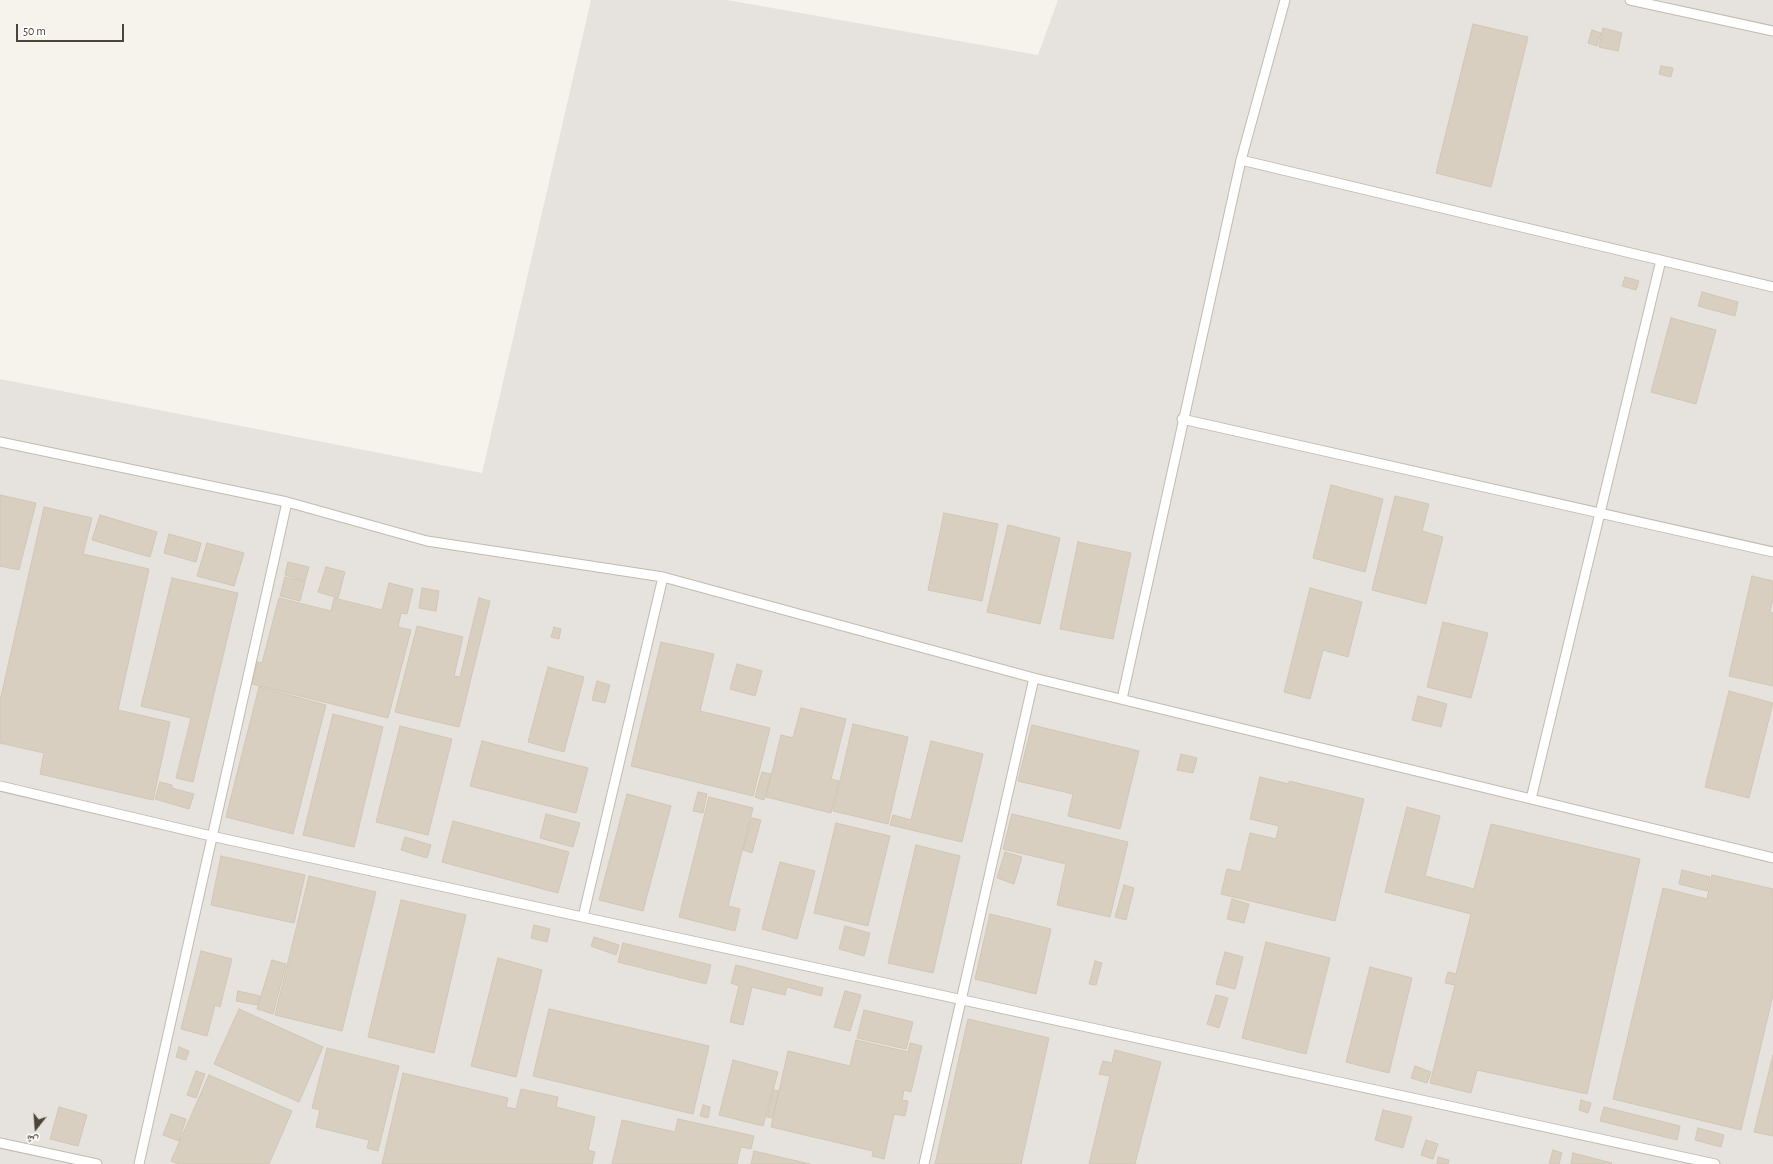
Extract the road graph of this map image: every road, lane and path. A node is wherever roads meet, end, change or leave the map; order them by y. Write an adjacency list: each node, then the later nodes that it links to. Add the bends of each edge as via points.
1 (1285, 0): 4 (lane)
2 (1630, 0): 3 (lane)
3 (1773, 31)
4 (1241, 160): 5 (lane); 7 (lane)
5 (1661, 260): 6 (lane); 10 (lane)
6 (1773, 287)
7 (1182, 420): 10 (lane); 14 (lane)
8 (0, 442): 9 (lane)
9 (287, 502): 12 (lane, via 427,541); 17 (lane)
10 (1600, 514): 11 (lane); 16 (lane)
11 (1773, 552)
12 (663, 577): 13 (lane); 19 (lane)
13 (1034, 678): 14 (lane); 20 (lane)
14 (1122, 700): 16 (lane)
15 (0, 786): 17 (lane)
16 (1531, 799): 18 (lane)
17 (211, 836): 19 (lane); 23 (lane)
18 (1773, 858)
19 (583, 917): 20 (lane)
20 (961, 999): 24 (lane); 25 (lane)
21 (0, 1143): 22 (lane)
22 (97, 1164)
23 (139, 1164)
24 (924, 1164)
25 (1714, 1164)

